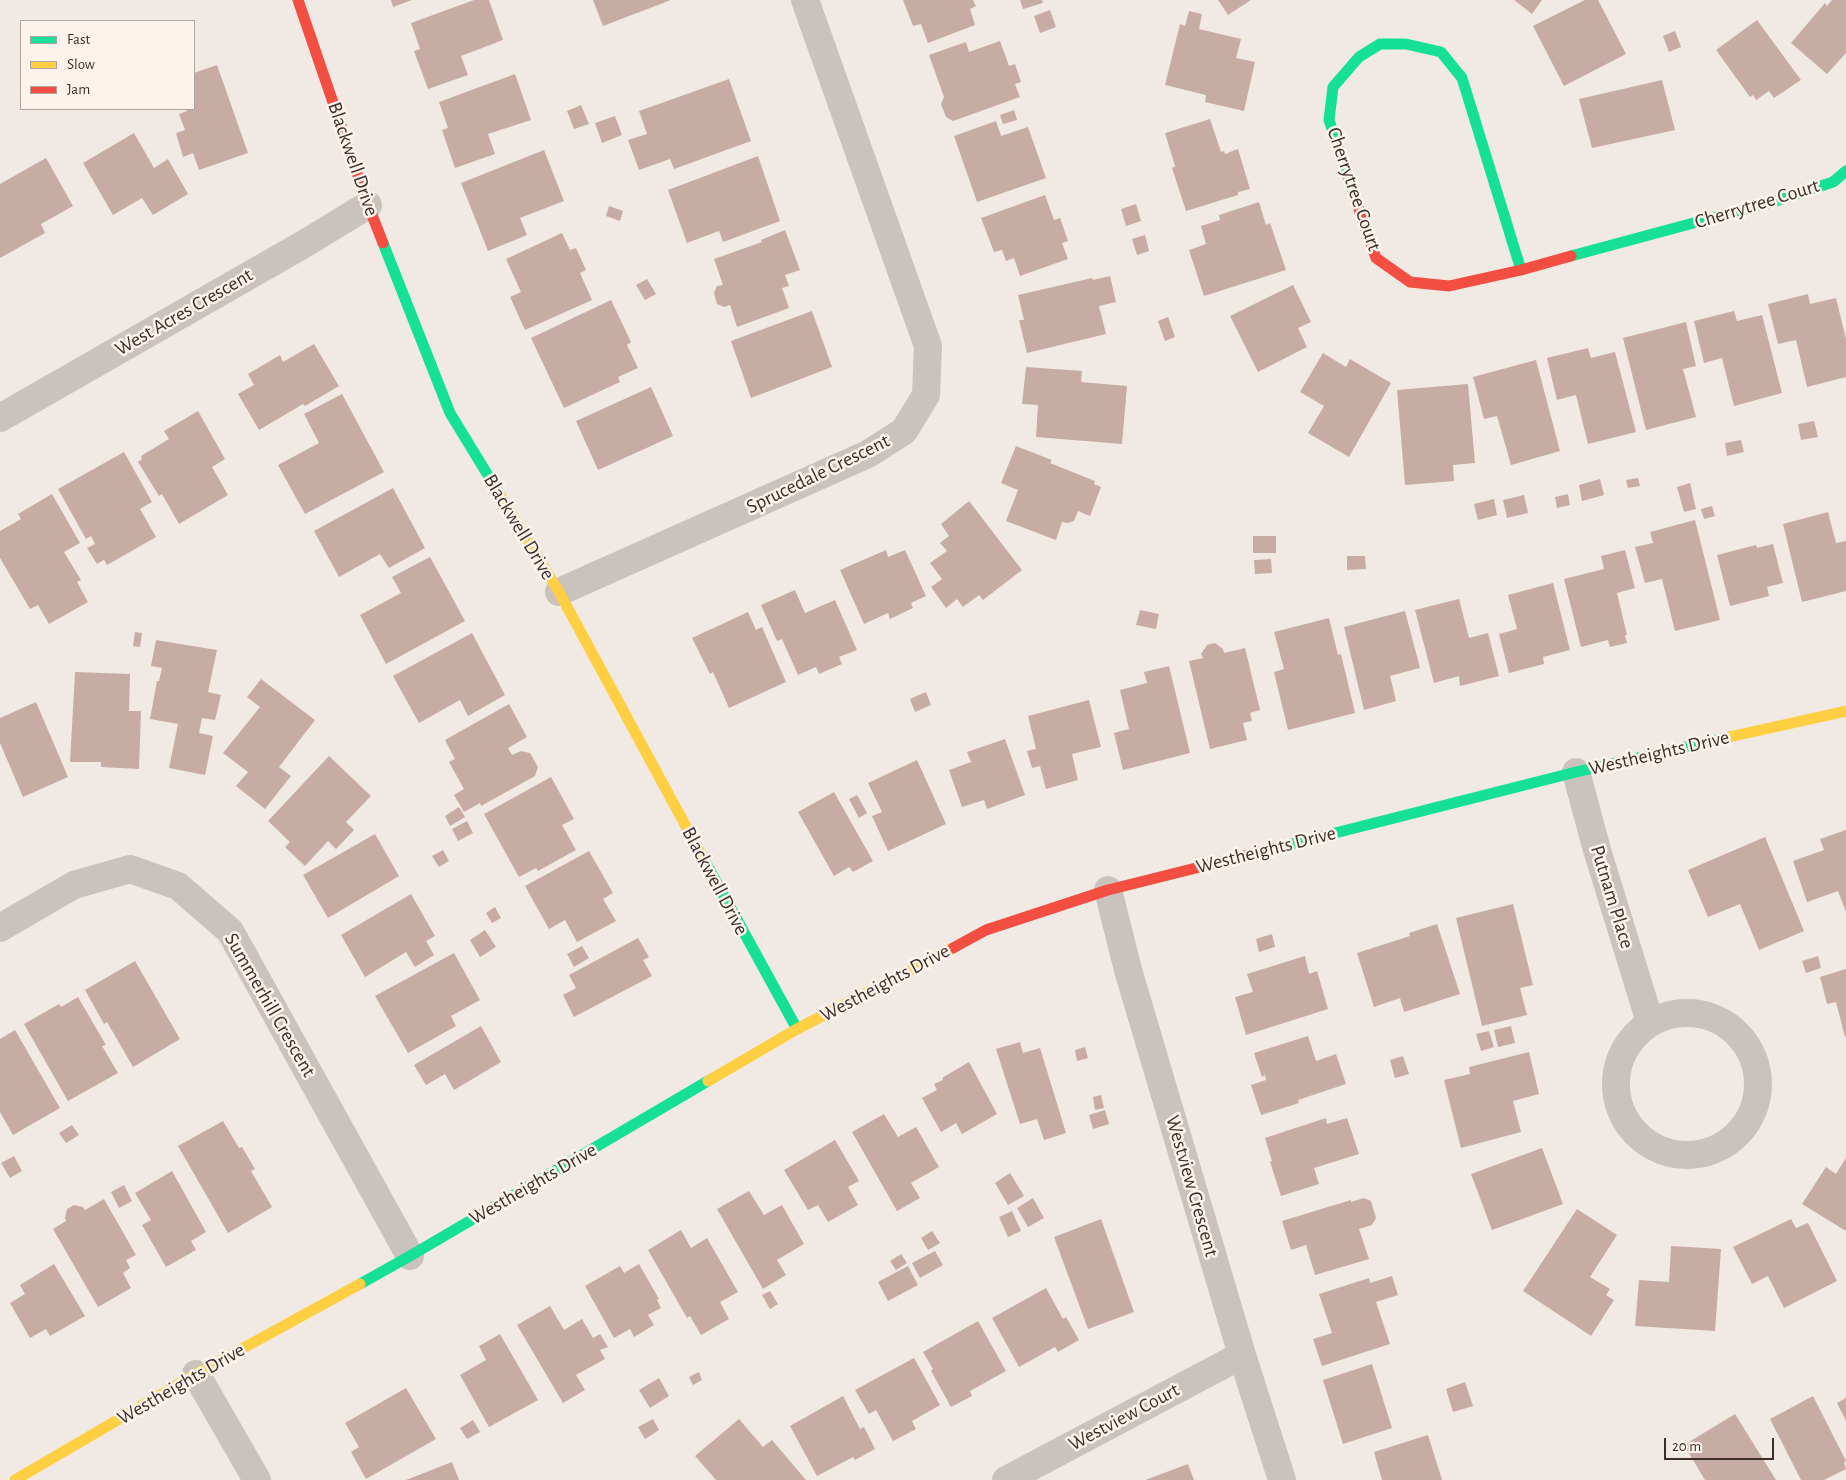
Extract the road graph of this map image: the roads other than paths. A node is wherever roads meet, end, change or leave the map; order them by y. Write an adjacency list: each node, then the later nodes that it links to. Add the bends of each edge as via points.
1 (298, 0): 4 (street, Blackwell Drive)
2 (804, 0): 7 (street, Sprucedale Crescent, via 928,346 926,395 904,431 868,454)
3 (1846, 171): 5 (street, Cherrytree Court, via 1832,182 1779,200)
4 (368, 205): 6 (street, West Acres Crescent); 7 (street, Blackwell Drive, via 450,413)
5 (1521, 270): 5 (street, Cherrytree Court, via 1462,78 1441,52 1406,44 1380,44 1359,57 1333,87 1329,120 1376,258 1410,282 1449,286)
6 (0, 418)
7 (559, 592): 13 (street, Blackwell Drive)
8 (1846, 711): 9 (street, Westheights Drive)
9 (1576, 772): 10 (street, Westheights Drive); 12 (street, Putnam Place)
10 (1108, 890): 13 (street, Westheights Drive, via 986,930); 15 (street, Westview Crescent, via 1128,970)
11 (0, 928): 14 (street, Summerhill Crescent, via 74,885 130,869 178,886 230,931)
12 (1650, 1022): 12 (street, via 1631,1039 1618,1066 1615,1091 1619,1109 1640,1140 1672,1155 1698,1156 1717,1150 1738,1136 1749,1122 1759,1087 1756,1062 1747,1044 1717,1018 1692,1012 1667,1014)
13 (797, 1028): 14 (street, Westheights Drive)
14 (410, 1256): 16 (street, Westheights Drive)
15 (1242, 1355): 19 (street, Westview Court); 20 (street, Westview Crescent)
16 (196, 1374): 17 (street, Westheights Drive); 18 (street)
17 (15, 1480)
18 (258, 1480)
19 (1006, 1480)
20 (1282, 1480)

